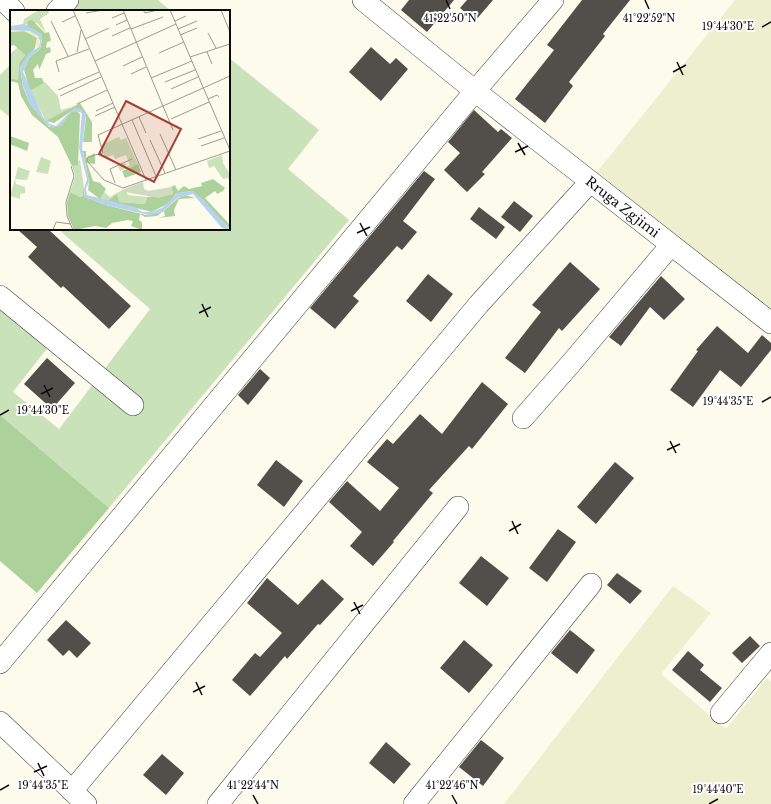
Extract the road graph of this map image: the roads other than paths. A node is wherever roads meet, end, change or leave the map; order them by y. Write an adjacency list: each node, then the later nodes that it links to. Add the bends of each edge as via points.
1 (3, 0): 5 (street)
2 (68, 0): 6 (street)
3 (363, 0): 7 (street, Rruga Zgjimi)
4 (553, 0): 7 (street)
5 (13, 10)
6 (58, 10)
7 (475, 91): 8 (street, Rruga Zgjimi); 17 (street)
8 (590, 182): 9 (street, Rruga Zgjimi); 20 (street, via 479,304)
9 (671, 245): 11 (street, Rruga Zgjimi); 13 (street)
10 (0, 296): 12 (street)
11 (771, 323)
12 (133, 405)
13 (523, 418)
14 (458, 507): 21 (street)
15 (591, 584): 22 (street)
16 (771, 653): 18 (street)
17 (0, 663)
18 (721, 713)
19 (0, 722): 20 (street)
20 (79, 798)
21 (218, 804)
22 (414, 804)

